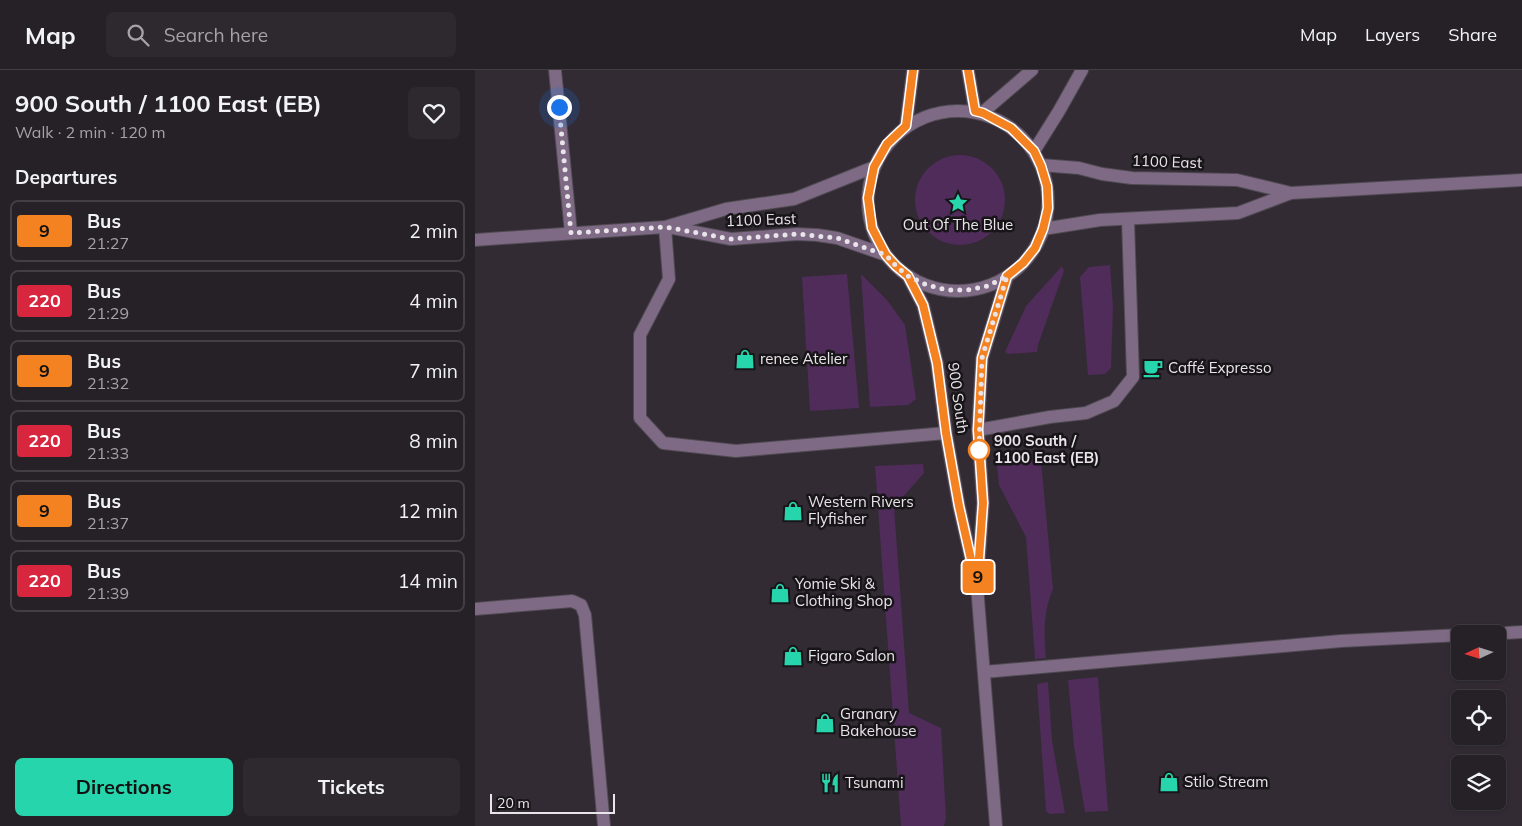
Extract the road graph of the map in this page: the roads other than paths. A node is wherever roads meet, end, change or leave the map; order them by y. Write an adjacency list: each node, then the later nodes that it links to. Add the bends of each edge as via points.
1 (555, 70): 16 (street)
2 (913, 70): 7 (street)
3 (967, 70): 6 (street)
4 (1032, 70): 6 (street)
5 (1082, 70): 8 (street)
6 (979, 112): 7 (street, via 939,112); 8 (street, via 1011,128)
7 (906, 126): 10 (street, via 887,144)
8 (1034, 151): 9 (street)
9 (1041, 166): 12 (street, 1100 East, via 1079,168 1132,178 1237,180); 15 (street, via 1048,201)
10 (874, 167): 14 (street, 1100 East, via 794,199 726,209); 18 (street, via 868,198 872,228)
11 (1522, 180): 12 (street, 1100 East)
12 (1291, 193): 13 (street, 1100 East, via 1238,213)
13 (1128, 220): 15 (street, 1100 East); 21 (street, via 1133,377 1114,402 1086,413)
14 (665, 227): 16 (street, 1100 East); 18 (street, 1100 East, via 731,239 797,234 837,238); 22 (street, via 669,278 640,335 640,418 663,443 736,450)
15 (1043, 229): 20 (street, via 1029,256)
16 (571, 233): 17 (street, 1100 East)
17 (475, 240)
18 (886, 255): 19 (street)
19 (908, 276): 20 (street, via 947,290 988,286); 22 (street, 900 South, via 923,305 937,363)
20 (1007, 276): 21 (street, 900 South, via 982,358)
21 (978, 430): 23 (street, 900 South, via 983,503)
22 (946, 433): 23 (street, 900 South)
23 (977, 586): 28 (street, 900 South)
24 (475, 609): 29 (street, via 572,601 581,605 585,615)
25 (1522, 632): 26 (street)
26 (1506, 633)
27 (1451, 635): 28 (street, via 1341,641)
28 (984, 672): 30 (street, 900 South)
29 (604, 826)
30 (996, 826)

